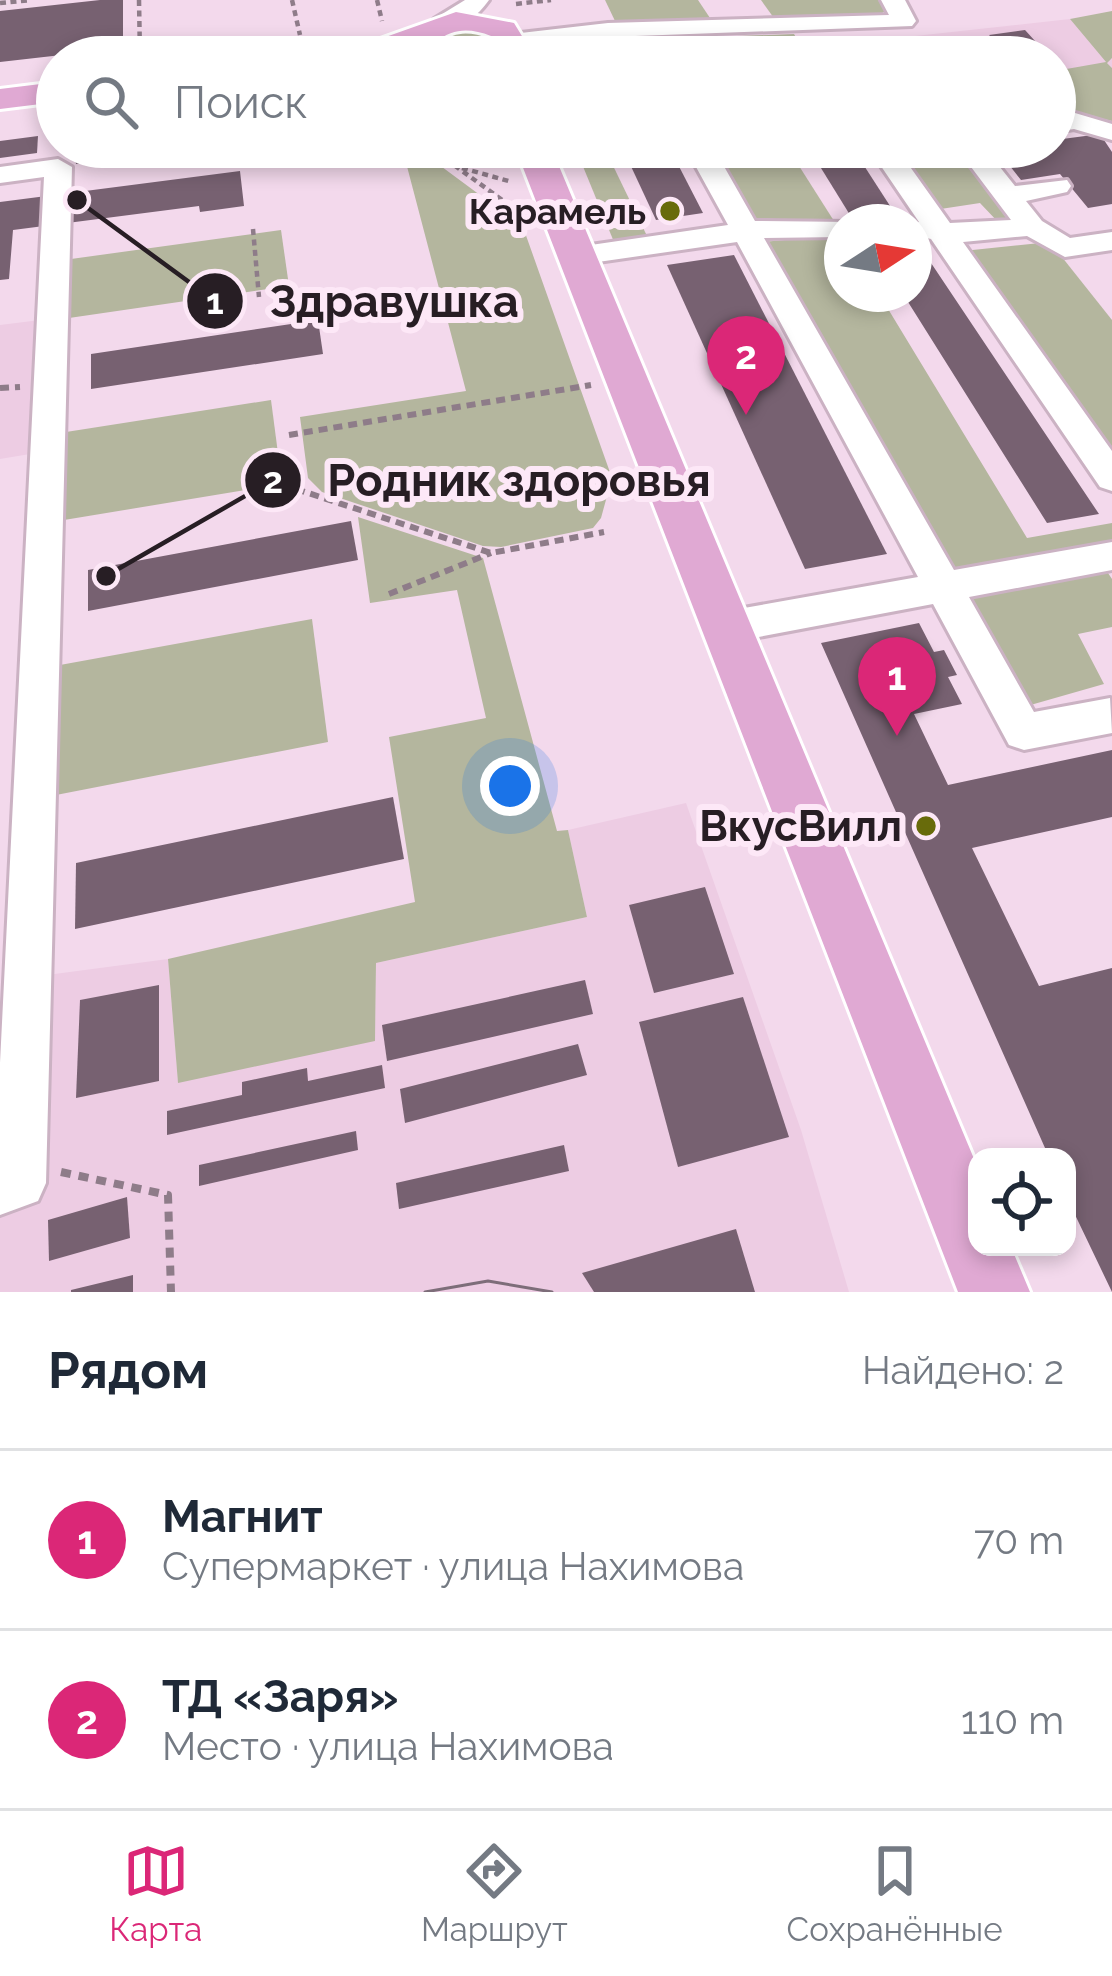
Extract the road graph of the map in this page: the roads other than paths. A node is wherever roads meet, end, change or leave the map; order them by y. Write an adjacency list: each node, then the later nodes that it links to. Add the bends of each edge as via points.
1 (477, 0): 6 (street)
2 (488, 0): 9 (street)
3 (893, 0): 4 (street, via 904,21)
4 (805, 29): 5 (street); 12 (street)
5 (635, 31): 10 (street); 11 (street)
6 (433, 36)
7 (436, 36): 8 (main road, via 483,23)
8 (504, 36)
9 (508, 36)
10 (566, 36)
11 (638, 36)
12 (809, 36)
13 (36, 95): 14 (main road)
14 (0, 99)
15 (1076, 121): 16 (street)
16 (1112, 132)
17 (51, 168): 23 (street)
18 (58, 168): 39 (street, via 20,1183)
19 (527, 168): 33 (main road)
20 (711, 168): 30 (street)
21 (893, 168): 26 (street)
22 (986, 168): 25 (street)
23 (0, 175)
24 (1057, 186): 25 (street)
25 (1008, 196): 27 (street)
26 (913, 204)
27 (1032, 227): 29 (street); 32 (street, via 1065,248)
28 (824, 229): 30 (street)
29 (932, 230)
30 (746, 232): 33 (street); 36 (street)
31 (932, 237): 34 (street)
32 (1112, 241)
33 (578, 256): 37 (main road)
34 (1112, 478)
35 (1112, 556): 36 (street)
36 (945, 587): 37 (street); 38 (street, via 1024,732)
37 (727, 627): 40 (main road)
38 (1110, 716)
39 (0, 1189)
40 (994, 1292)

